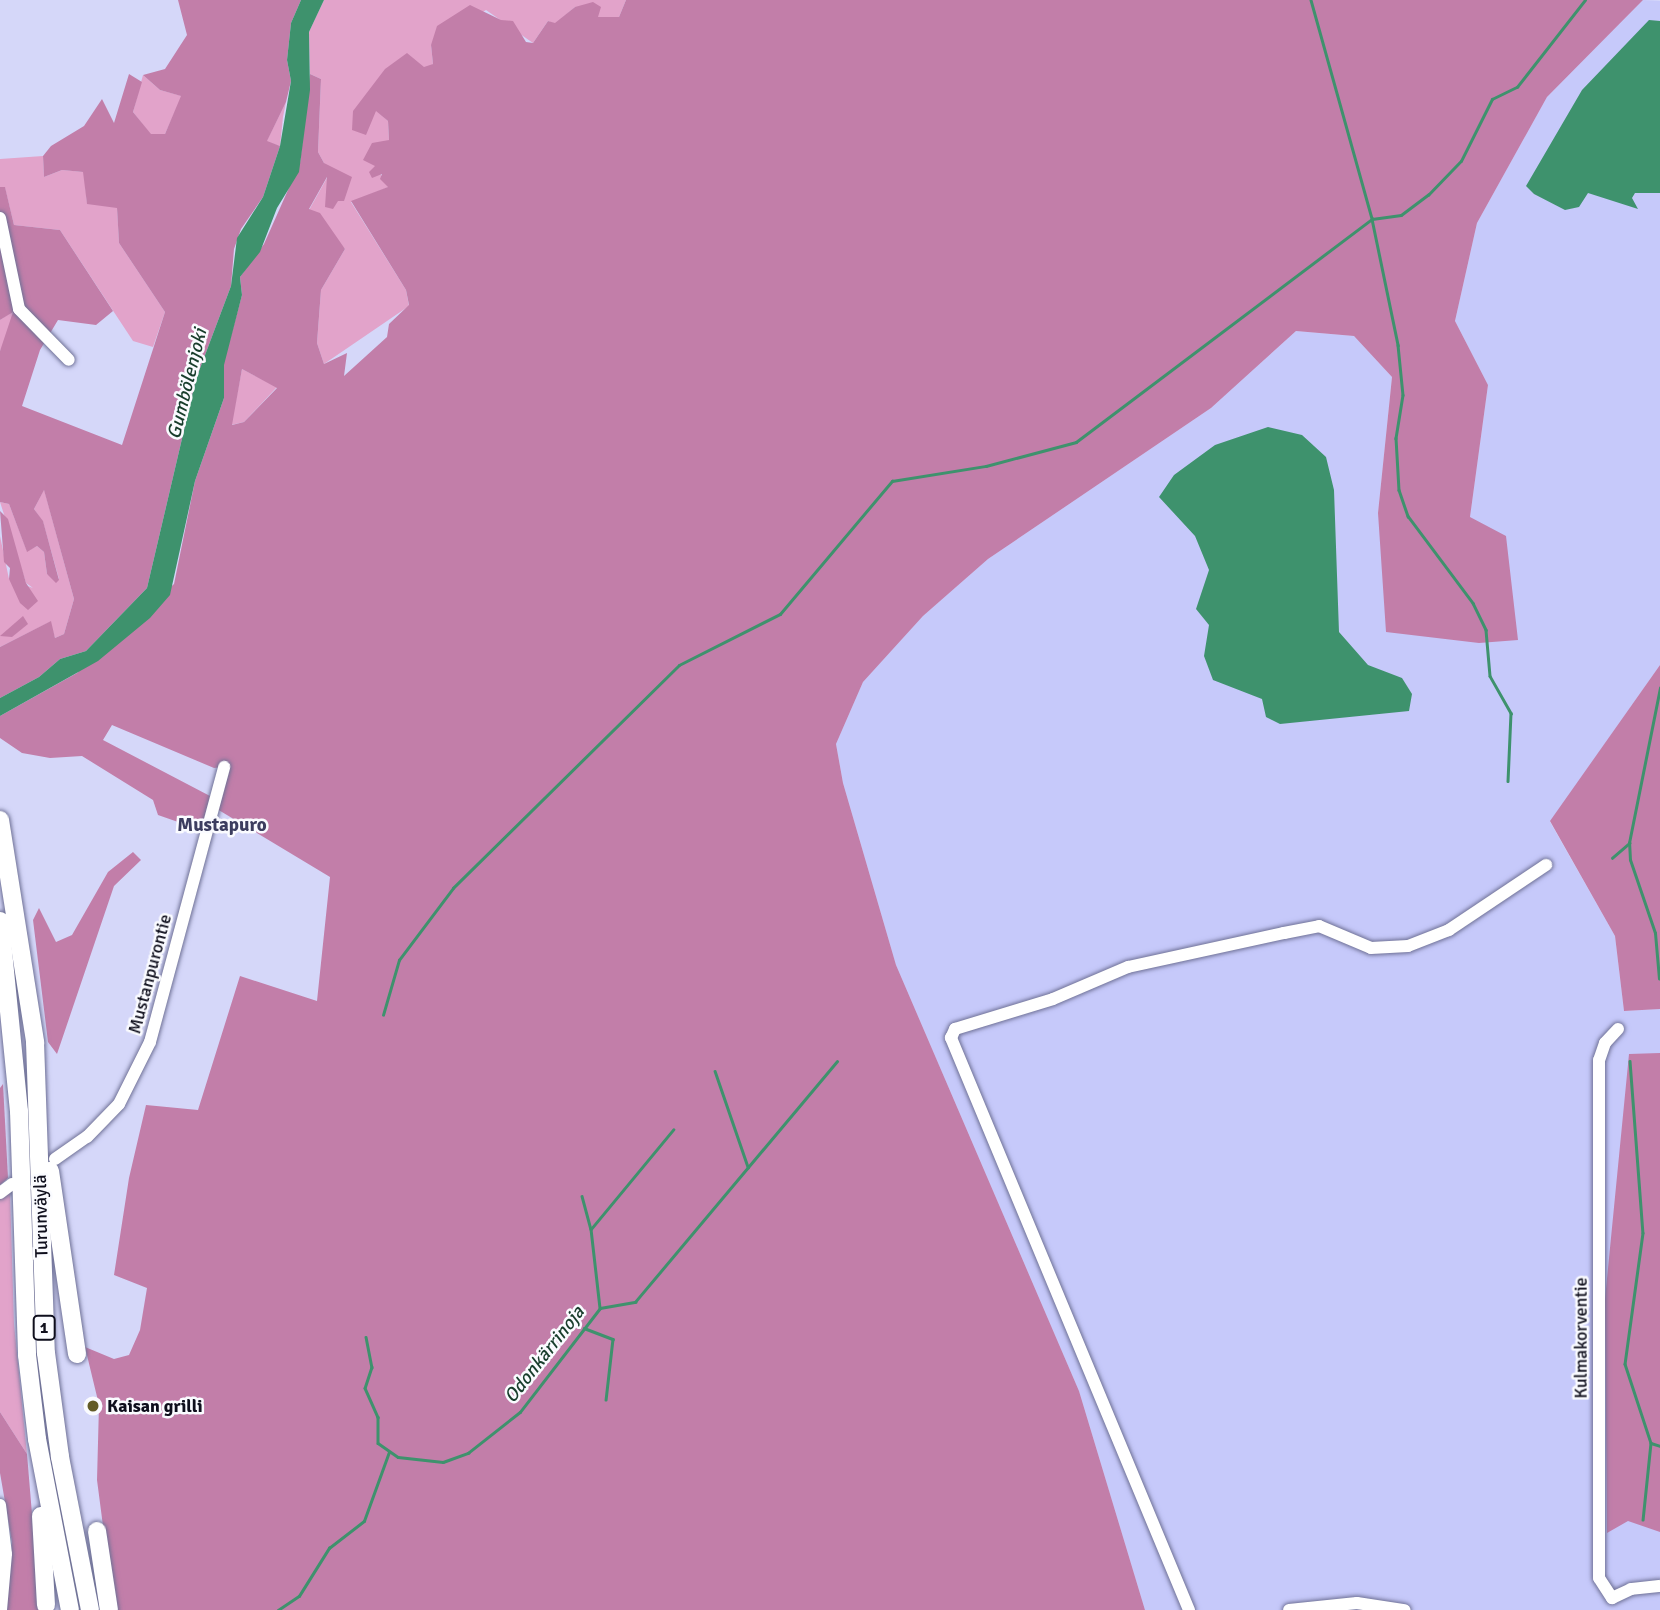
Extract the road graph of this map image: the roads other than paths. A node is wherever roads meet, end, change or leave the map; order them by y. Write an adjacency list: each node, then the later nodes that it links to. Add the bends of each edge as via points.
1 (0, 218): 2 (street, via 19,309)
2 (69, 360)
3 (224, 767): 9 (street, Mustanpurontie, via 150,1042 119,1104 87,1137)
4 (0, 820): 8 (highway, Turunväylä / 1)
5 (1546, 865): 23 (street, via 1449,930 1408,946 1371,948 1319,926 1307,928 1128,967 1053,999 955,1029 951,1038)
6 (0, 921): 13 (highway, Turunväylä / 1, via 18,1098 27,1355)
7 (1618, 1029): 17 (street, Kulmakorventie, via 1599,1060 1597,1550 1601,1585)
8 (34, 1042): 12 (highway); 21 (highway, Turunväylä / 1, via 46,1353 60,1457)
9 (55, 1159)
10 (12, 1184): 11 (street)
11 (0, 1193)
12 (77, 1353)
13 (37, 1439): 18 (highway); 20 (highway, Turunväylä / 1)
14 (0, 1505): 19 (street, via 6,1554)
15 (97, 1531): 22 (highway)
16 (1660, 1586): 17 (street, via 1631,1589)
17 (1612, 1598): 26 (street)
18 (46, 1605)
19 (1, 1610)
20 (71, 1610)
21 (90, 1610)
22 (109, 1610)
23 (1189, 1610)
24 (1289, 1610): 25 (street, via 1357,1603)
25 (1404, 1610)
26 (1604, 1610)

